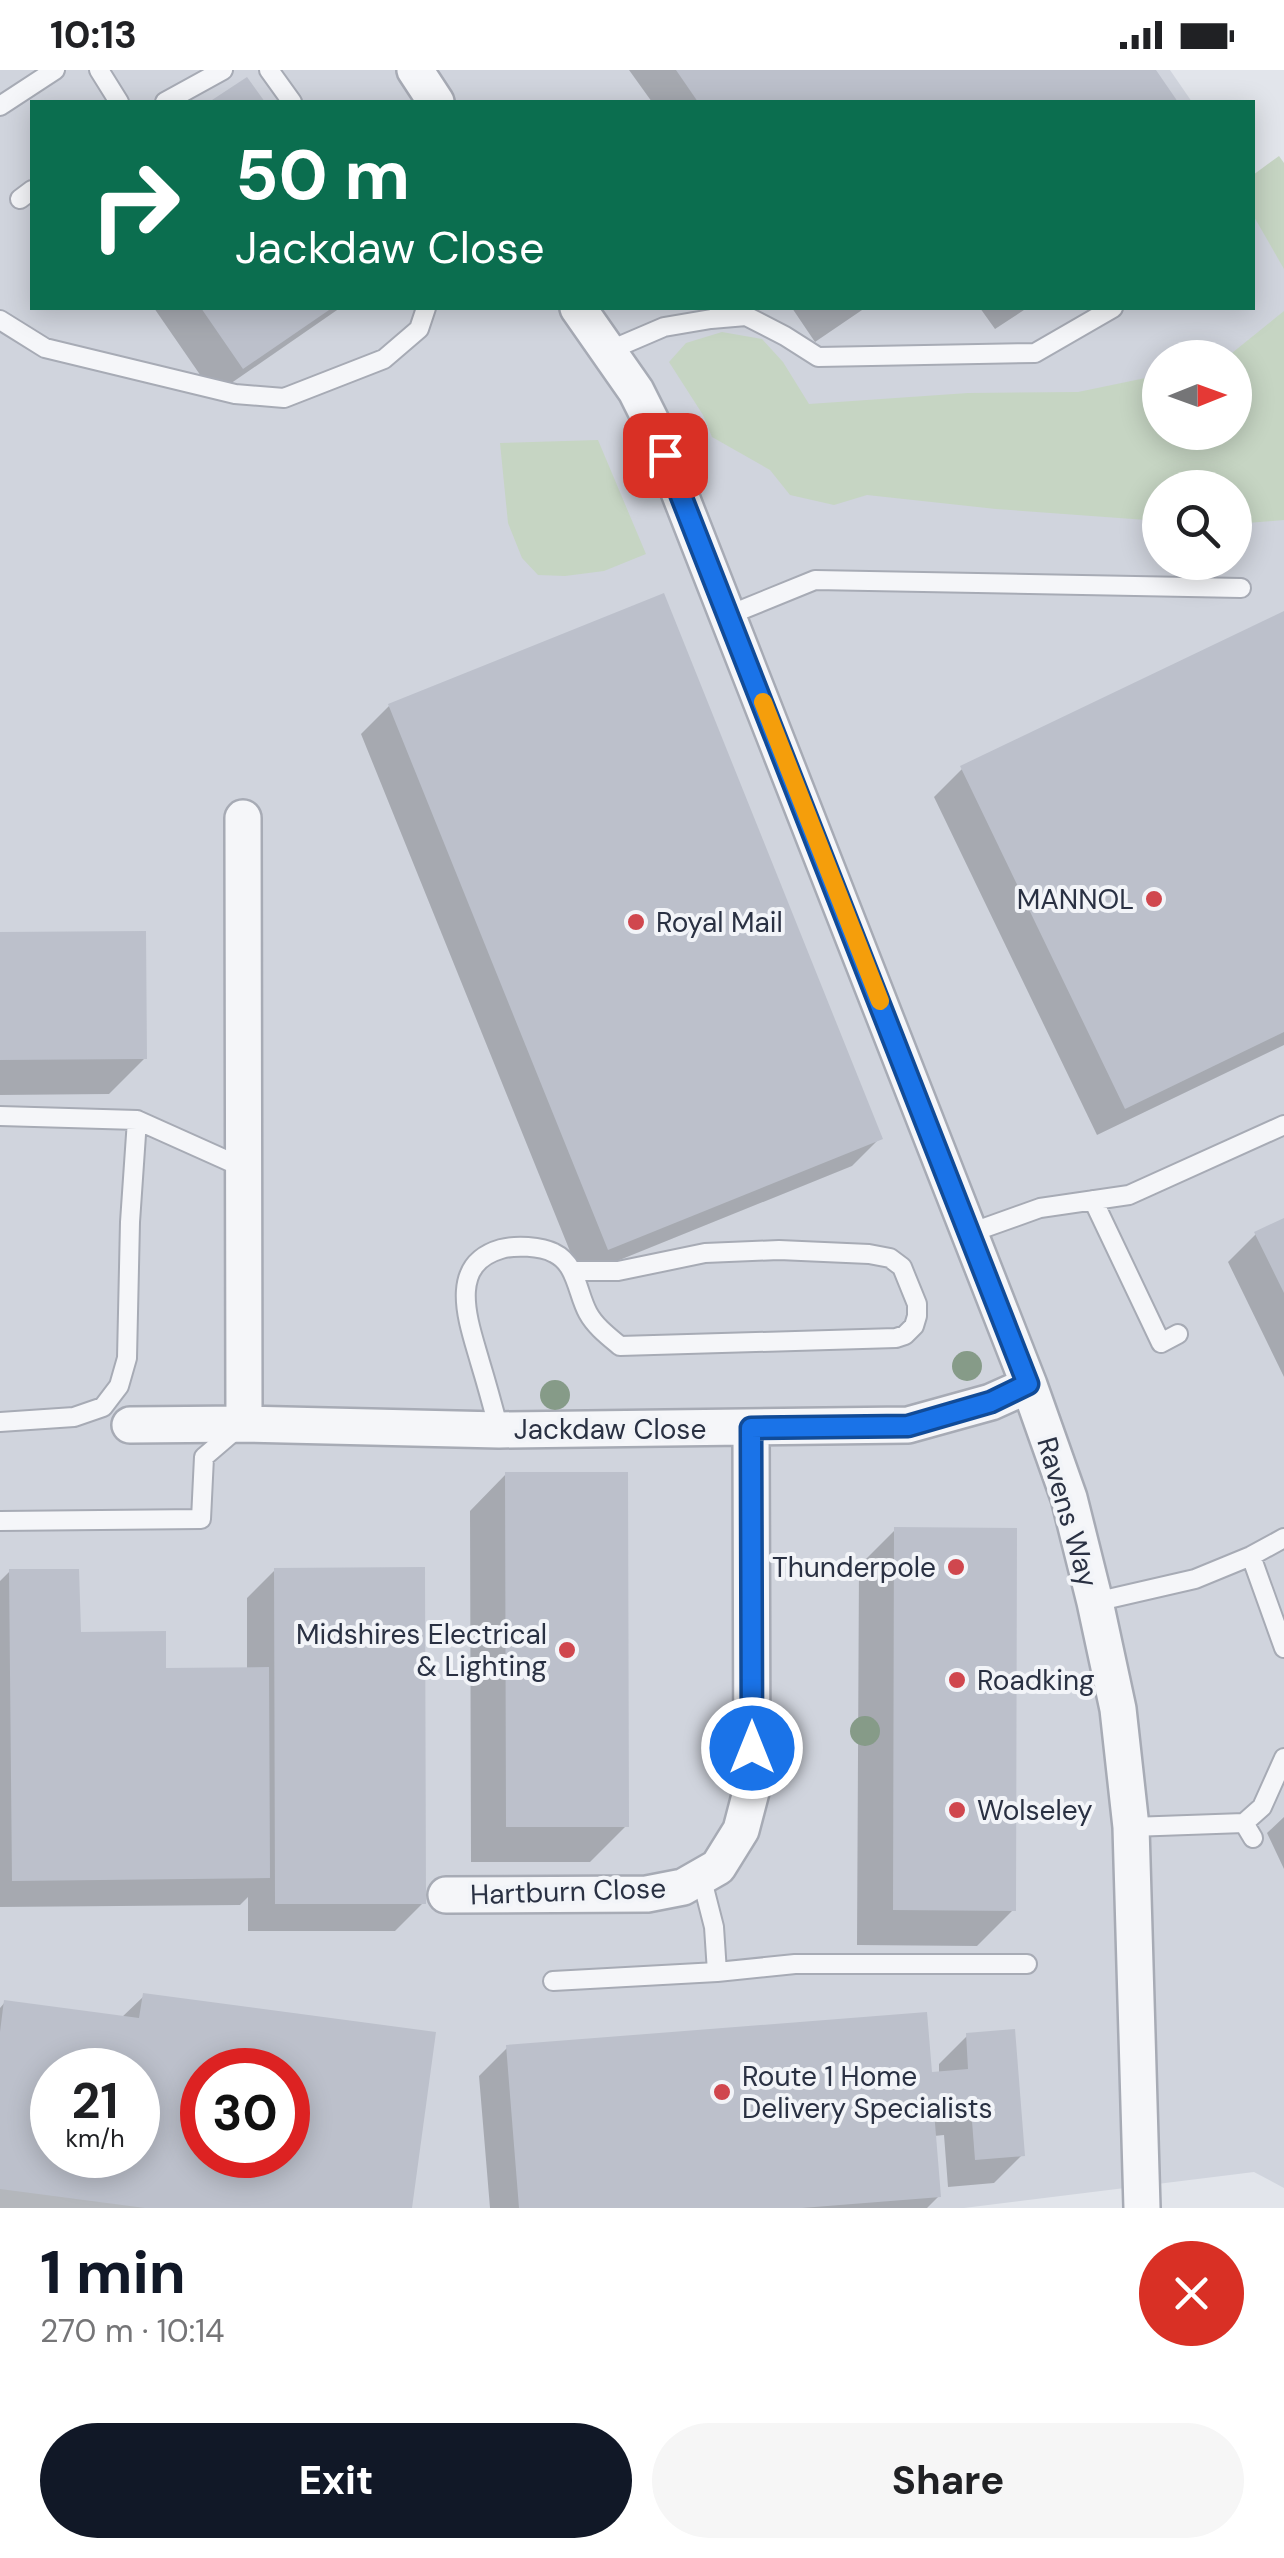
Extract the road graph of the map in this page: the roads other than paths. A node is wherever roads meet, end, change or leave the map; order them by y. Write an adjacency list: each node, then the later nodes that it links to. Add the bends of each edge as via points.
1 (55, 70): 10 (lane)
2 (100, 70): 6 (lane)
3 (222, 70): 7 (lane)
4 (269, 70): 8 (lane)
5 (415, 70): 9 (street)
6 (119, 100)
7 (168, 100)
8 (291, 100)
9 (435, 100)
10 (0, 106)
11 (425, 310): 14 (lane, via 419,329 384,358 284,398 236,394 44,348)
12 (579, 310): 15 (street, Ravens Way)
13 (1110, 310): 15 (lane, via 1035,353 818,357 746,316 664,328)
14 (0, 320)
15 (608, 351): 17 (street, Ravens Way, via 652,423)
16 (1241, 588): 17 (lane, via 815,580)
17 (729, 615): 24 (street, Ravens Way)
18 (243, 818): 22 (street)
19 (0, 1116): 20 (lane)
20 (138, 1120): 22 (lane); 28 (lane, via 127,1358 119,1386 103,1407 74,1417)
21 (1284, 1125): 23 (lane, via 1129,1194)
22 (244, 1168): 30 (street)
23 (1093, 1200): 24 (lane, via 1040,1208); 26 (lane, via 1161,1344)
24 (970, 1233): 27 (street, Ravens Way)
25 (573, 1271): 25 (lane, via 618,1271 705,1253 869,1254 902,1267 917,1316 896,1338 620,1346 588,1314); 32 (lane, via 555,1253 530,1248 485,1254 474,1265 465,1307)
26 (1178, 1334)
27 (1028, 1384): 31 (street, Jackdaw Close, via 908,1426); 36 (street, Ravens Way, via 1069,1498)
28 (0, 1422)
29 (130, 1424): 30 (street, Jackdaw Close)
30 (244, 1424): 32 (street, Jackdaw Close); 33 (lane, via 204,1457 201,1519)
31 (751, 1428): 32 (street, Jackdaw Close); 40 (street, Hartburn Close, via 752,1788 742,1830 718,1866)
32 (500, 1430)
33 (0, 1521)
34 (1284, 1538): 35 (lane)
35 (1251, 1556): 36 (lane, via 1195,1580); 37 (lane)
36 (1095, 1602): 39 (street, Ravens Way, via 1118,1710)
37 (1284, 1648)
38 (1284, 1758): 39 (lane, via 1248,1831)
39 (1131, 1828): 45 (street, Ravens Way)
40 (700, 1876): 41 (street, Hartburn Close, via 647,1894); 43 (lane, via 714,1926)
41 (446, 1895)
42 (1027, 1964): 43 (lane, via 795,1964)
43 (716, 1972): 44 (lane)
44 (553, 1980)
45 (1142, 2208)

